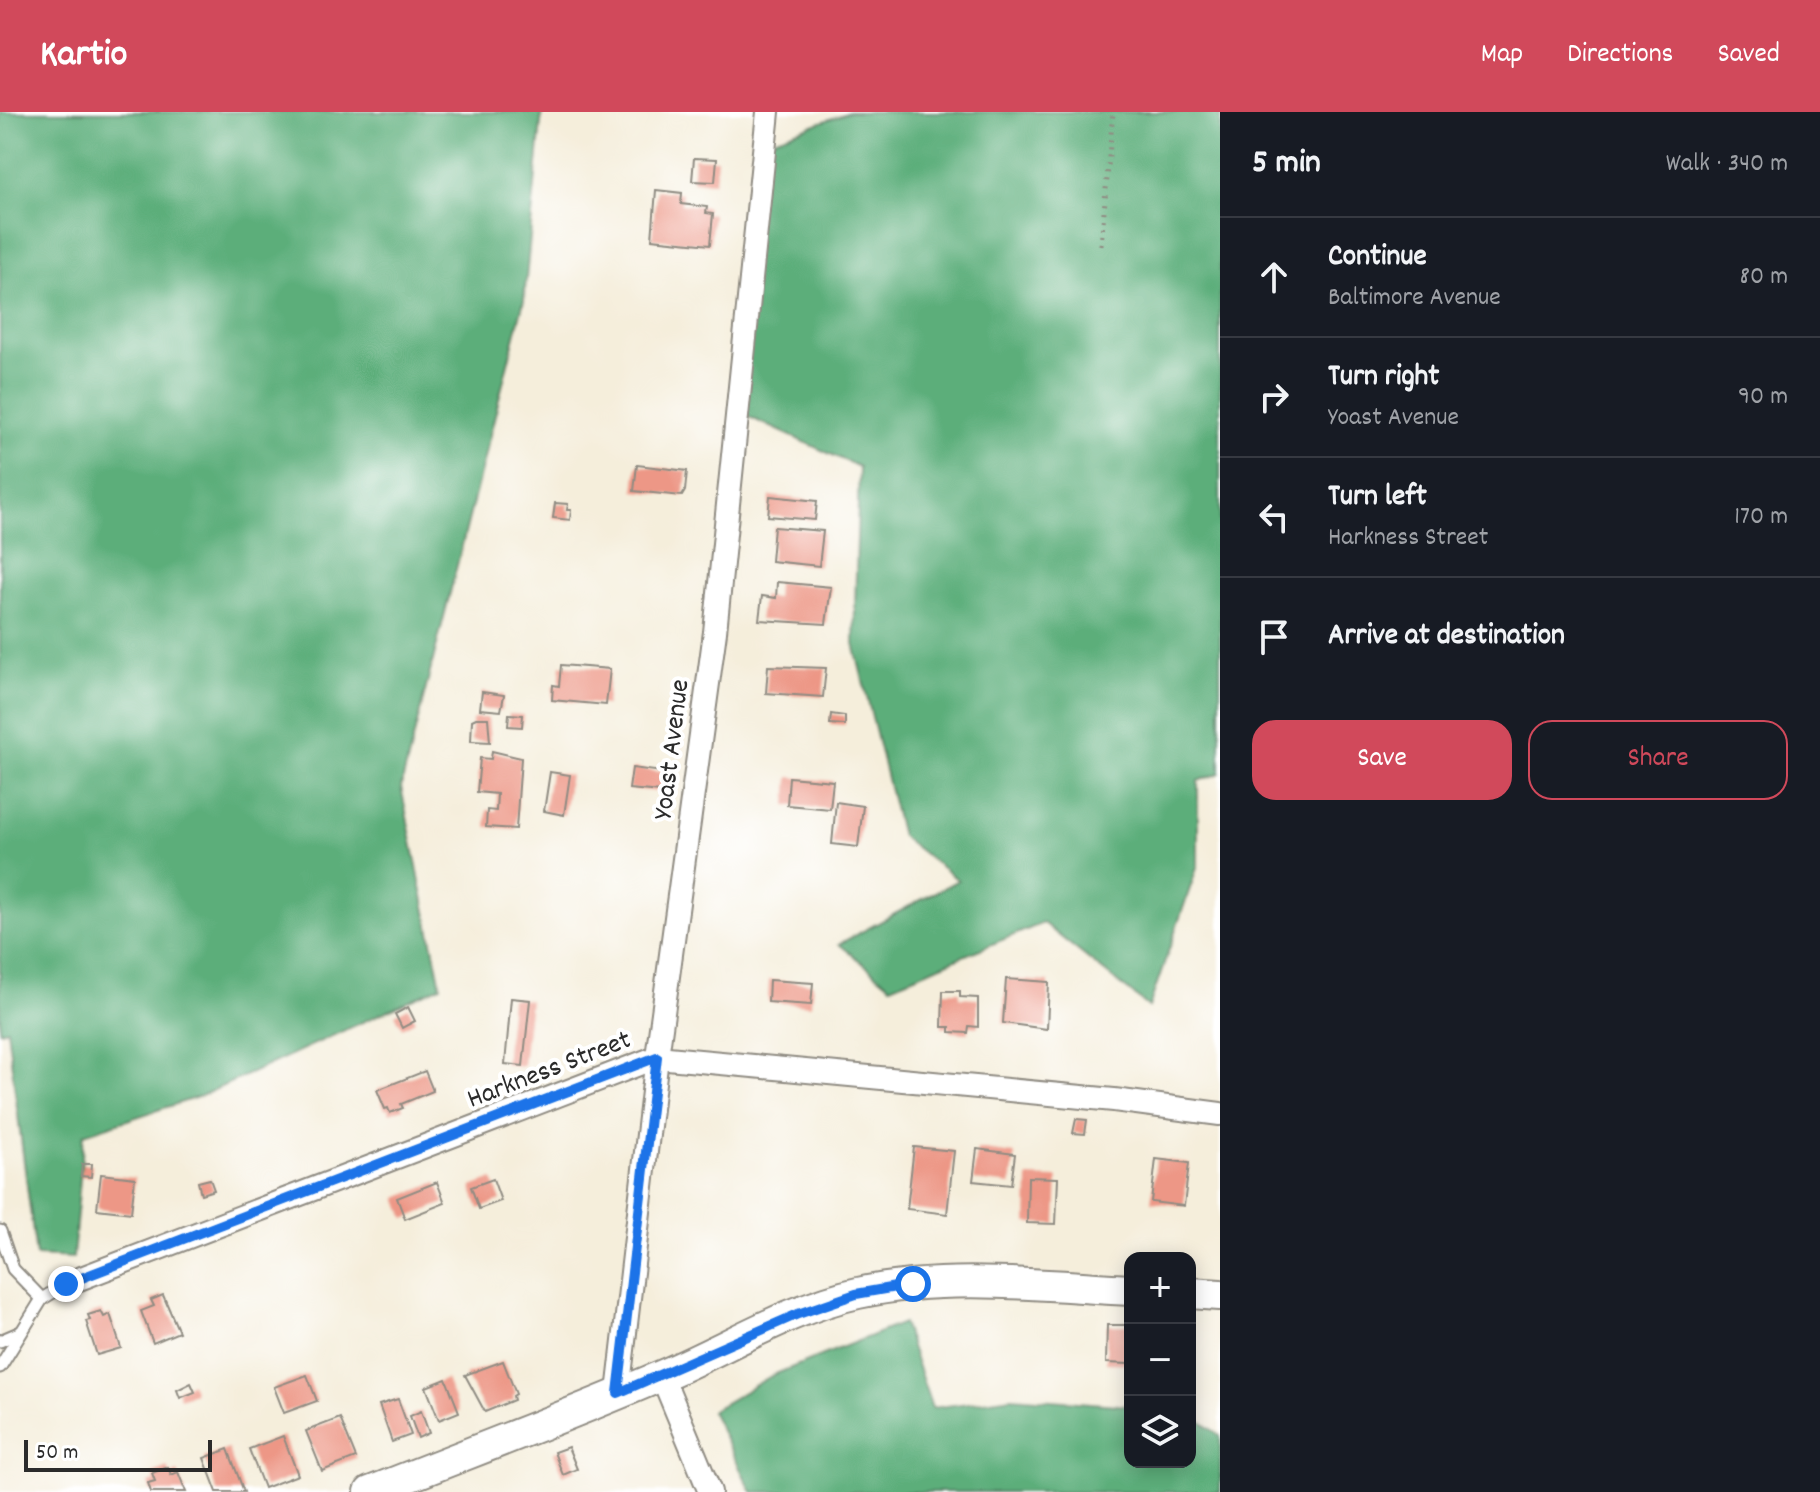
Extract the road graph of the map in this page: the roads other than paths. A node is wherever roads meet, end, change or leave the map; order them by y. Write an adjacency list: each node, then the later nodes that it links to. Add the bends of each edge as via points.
1 (768, 112): 2 (street, Yoast Avenue, via 715,632)
2 (657, 1057): 3 (street, Harkness Street); 5 (street, Harkness Street); 14 (street, Yoast Avenue)
3 (1220, 1114)
4 (0, 1231): 9 (lane, via 13,1269)
5 (66, 1284): 9 (lane)
6 (1124, 1290): 13 (street, via 982,1282 913,1284 856,1294 798,1314)
7 (1196, 1293): 8 (street)
8 (1220, 1295)
9 (42, 1299): 10 (lane)
10 (22, 1332): 11 (lane); 12 (lane)
11 (0, 1341)
12 (0, 1367)
13 (662, 1376): 14 (street); 16 (street)
14 (618, 1393): 15 (street)
15 (370, 1492)
16 (710, 1492)

